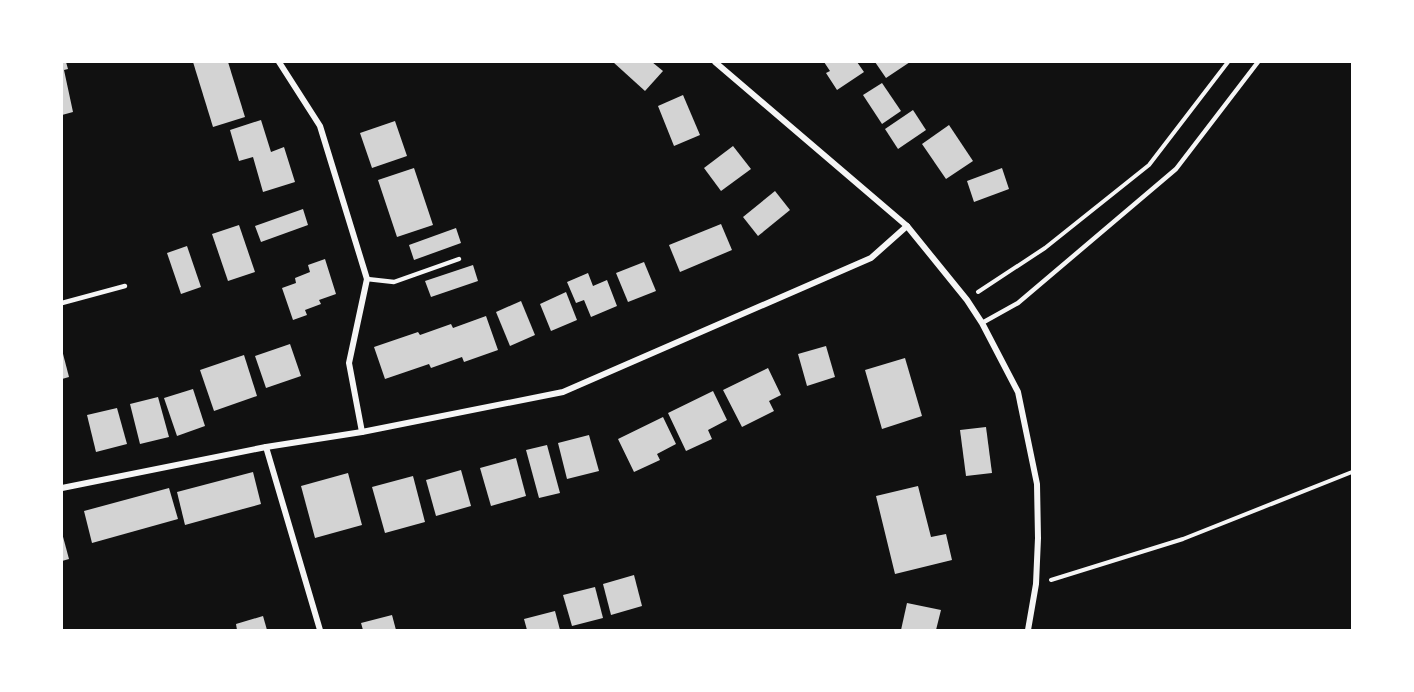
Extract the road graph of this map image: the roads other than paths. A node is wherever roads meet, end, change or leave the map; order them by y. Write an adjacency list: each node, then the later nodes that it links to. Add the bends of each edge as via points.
1 (279, 62): 6 (street, via 320,126)
2 (715, 62): 4 (street)
3 (1258, 62): 9 (lane, via 1176,169 1018,303)
4 (906, 226): 9 (street); 10 (street, via 871,258 562,392)
5 (459, 259): 6 (lane, via 394,282)
6 (367, 279): 10 (street, via 349,363)
7 (125, 286): 8 (lane)
8 (62, 303)
9 (982, 323): 14 (street, via 1018,392 1037,484 1036,584)
10 (362, 432): 11 (street)
11 (266, 447): 12 (street); 13 (street)
12 (62, 488)
13 (320, 630)
14 (1029, 630)

